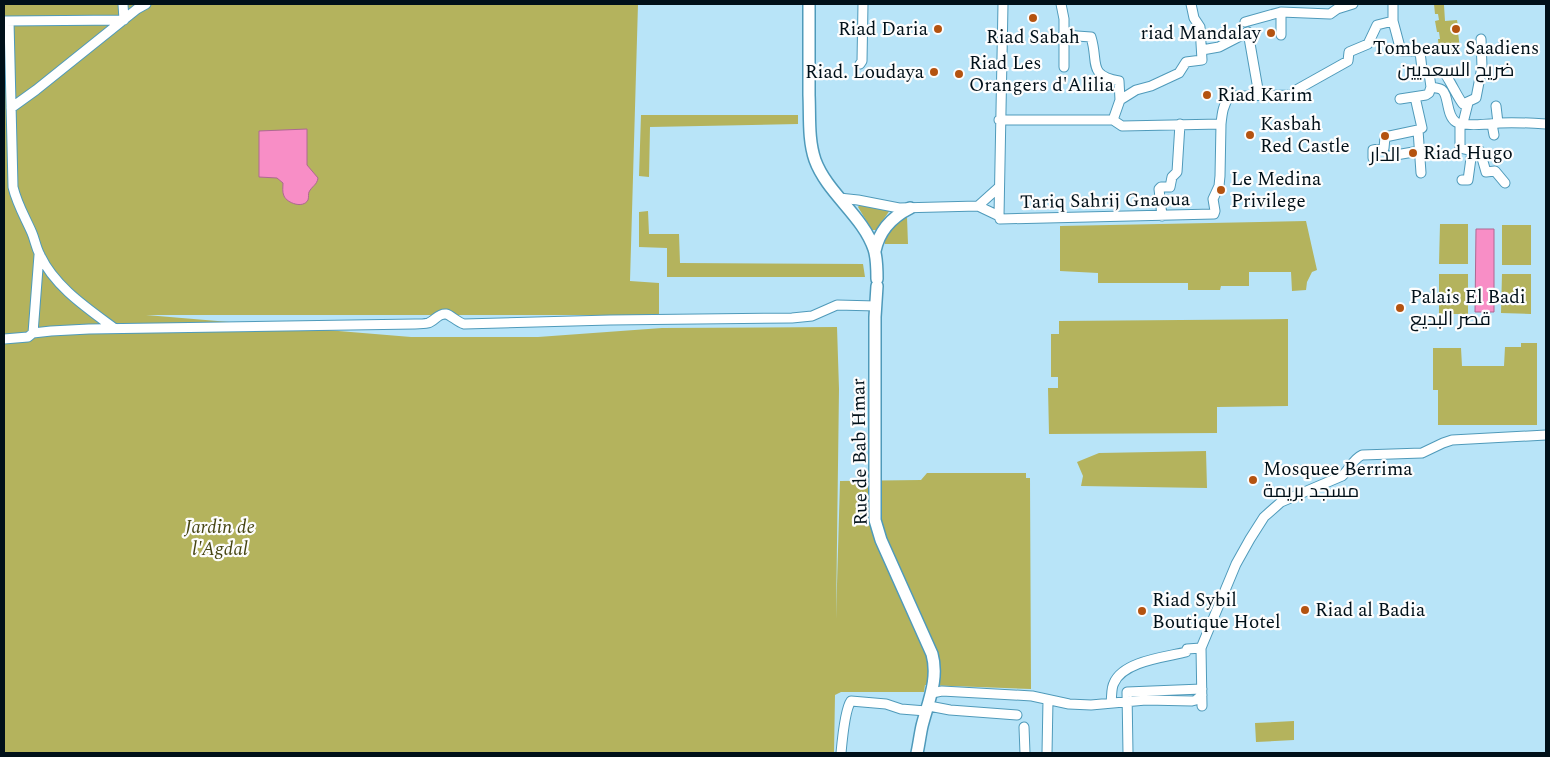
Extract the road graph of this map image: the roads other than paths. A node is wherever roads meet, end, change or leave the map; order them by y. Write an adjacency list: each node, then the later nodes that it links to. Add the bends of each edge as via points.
1 (123, 4): 12 (street)
2 (146, 4): 12 (street)
3 (808, 4): 47 (main road, via 812,146 819,170)
4 (863, 4): 19 (street)
5 (1003, 4): 30 (street)
6 (1061, 4): 16 (street)
7 (1191, 4): 18 (street, via 1200,27)
8 (1353, 4): 10 (street, via 1336,8 1330,14)
9 (1392, 4): 13 (street)
10 (1280, 12): 14 (street); 15 (street)
11 (6, 20): 12 (street); 29 (street)
12 (124, 20): 29 (street)
13 (1393, 21): 21 (street, via 1401,51 1420,52 1422,69); 23 (street, via 1377,25 1368,44 1350,52 1348,61 1298,89 1294,95)
14 (1245, 22)
15 (1281, 34)
16 (1063, 35): 20 (street); 26 (street, via 1091,38 1098,71 1103,77 1119,81)
17 (1480, 39): 27 (street, via 1481,79 1476,98)
18 (1202, 50): 23 (street, via 1219,47 1248,32); 26 (street, via 1202,60 1186,62 1181,72)
19 (860, 64)
20 (1064, 67)
21 (1429, 73): 22 (street); 27 (street, via 1441,71 1447,75 1460,101)
22 (1430, 90): 24 (street); 32 (street, via 1445,92 1453,120)
23 (1259, 95): 34 (street, via 1230,96)
24 (1415, 97): 25 (street); 37 (street, via 1422,126)
25 (1400, 99)
26 (1120, 100): 31 (street)
27 (1468, 103): 32 (street)
28 (1496, 106): 35 (street)
29 (11, 108): 53 (street, via 13,187)
30 (999, 120): 31 (street); 46 (street)
31 (1114, 120): 33 (street, via 1122,126)
32 (1460, 123): 35 (street); 39 (street, via 1460,148)
33 (1180, 124): 34 (street); 51 (street, via 1177,172 1170,187 1159,190)
34 (1221, 124): 51 (street, Tariq Sahrij Gnaoua, via 1220,176 1214,214)
35 (1495, 124): 36 (street); 38 (street)
36 (1546, 124)
37 (1418, 130): 40 (street); 42 (street, via 1385,137 1384,148 1372,150)
38 (1494, 135)
39 (1478, 149): 44 (street, via 1468,180); 45 (street, via 1486,172 1496,171)
40 (1419, 151): 41 (street); 43 (street)
41 (1390, 156)
42 (1373, 158)
43 (1421, 173)
44 (1462, 180)
45 (1505, 183)
46 (998, 188): 48 (street); 50 (street)
47 (839, 198): 49 (street); 52 (main road)
48 (978, 206): 49 (street); 50 (street, Tariq Sahrij Gnaoua)
49 (910, 208): 52 (main road, via 886,227)
50 (999, 216): 51 (street, Tariq Sahrij Gnaoua, via 1000,219)
51 (1162, 216)
52 (875, 251): 54 (main road, Rue de Bab Hmar)
53 (39, 255): 55 (street, via 61,284); 56 (street)
54 (876, 306): 55 (street, via 837,305 812,316 792,318 464,324 449,315 440,314 430,323 415,324); 61 (main road, Rue de Bab Hmar, via 875,520 932,654 935,664)
55 (114, 328): 56 (street)
56 (33, 333): 57 (street, via 28,337)
57 (4, 339)
58 (1546, 435): 59 (street, via 1452,440 1419,454 1362,455 1342,476 1280,502 1264,517 1236,564)
59 (1201, 648): 60 (street); 64 (street, via 1127,669 1113,684)
60 (1202, 692): 62 (street, via 1196,700); 65 (street)
61 (932, 693): 63 (street, via 1032,696); 66 (main road, Rue de Bab Hmar)
62 (1127, 696): 64 (street); 73 (street)
63 (1048, 700): 64 (street, via 1091,705); 72 (street)
64 (1111, 702)
65 (1202, 706)
66 (928, 708): 67 (street); 69 (street, via 901,709 886,704 851,701); 70 (main road, Rue de Bab Hmar)
67 (1017, 715)
68 (1024, 727): 71 (street)
69 (841, 753)
70 (918, 753)
71 (1025, 753)
72 (1047, 753)
73 (1128, 753)

